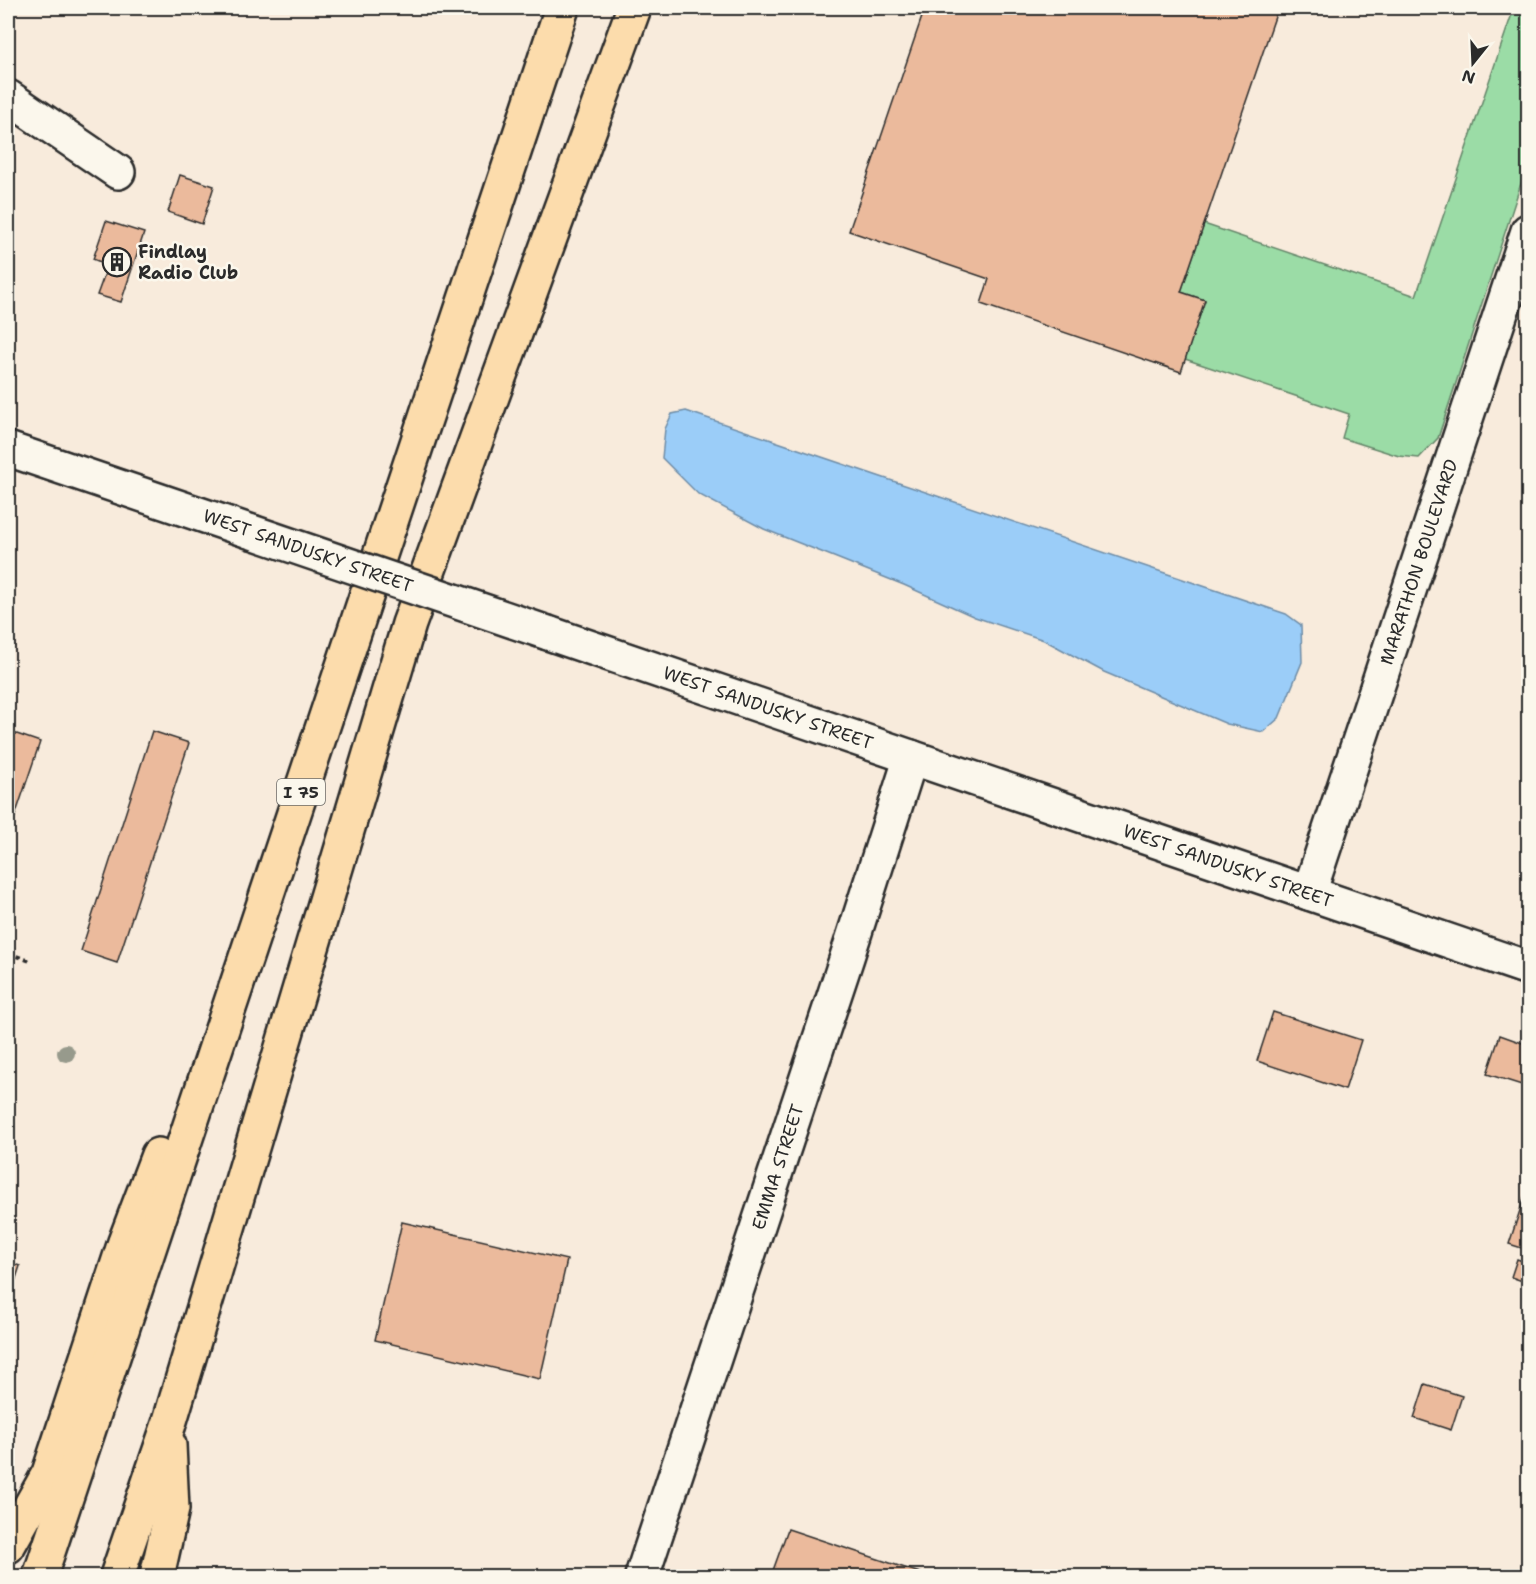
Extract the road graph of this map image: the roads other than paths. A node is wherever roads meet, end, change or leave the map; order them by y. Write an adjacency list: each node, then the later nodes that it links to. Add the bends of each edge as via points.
1 (562, 8): 10 (highway, I 75)
2 (634, 8): 11 (highway, via 409,624)
3 (8, 97): 4 (street)
4 (118, 172)
5 (1528, 231): 8 (street, MARATHON BOULEVARD)
6 (8, 449): 7 (street, WEST SANDUSKY STREET, bridge)
7 (911, 758): 8 (street, WEST SANDUSKY STREET); 16 (street, EMMA STREET)
8 (1309, 893): 9 (street, WEST SANDUSKY STREET)
9 (1528, 968)
10 (219, 1037): 12 (highway, via 186,1089 157,1156 49,1473); 13 (highway, I 75)
11 (169, 1424): 14 (highway); 15 (highway, via 172,1509)
12 (8, 1545)
13 (40, 1576)
14 (117, 1576)
15 (157, 1576)
16 (642, 1576)

